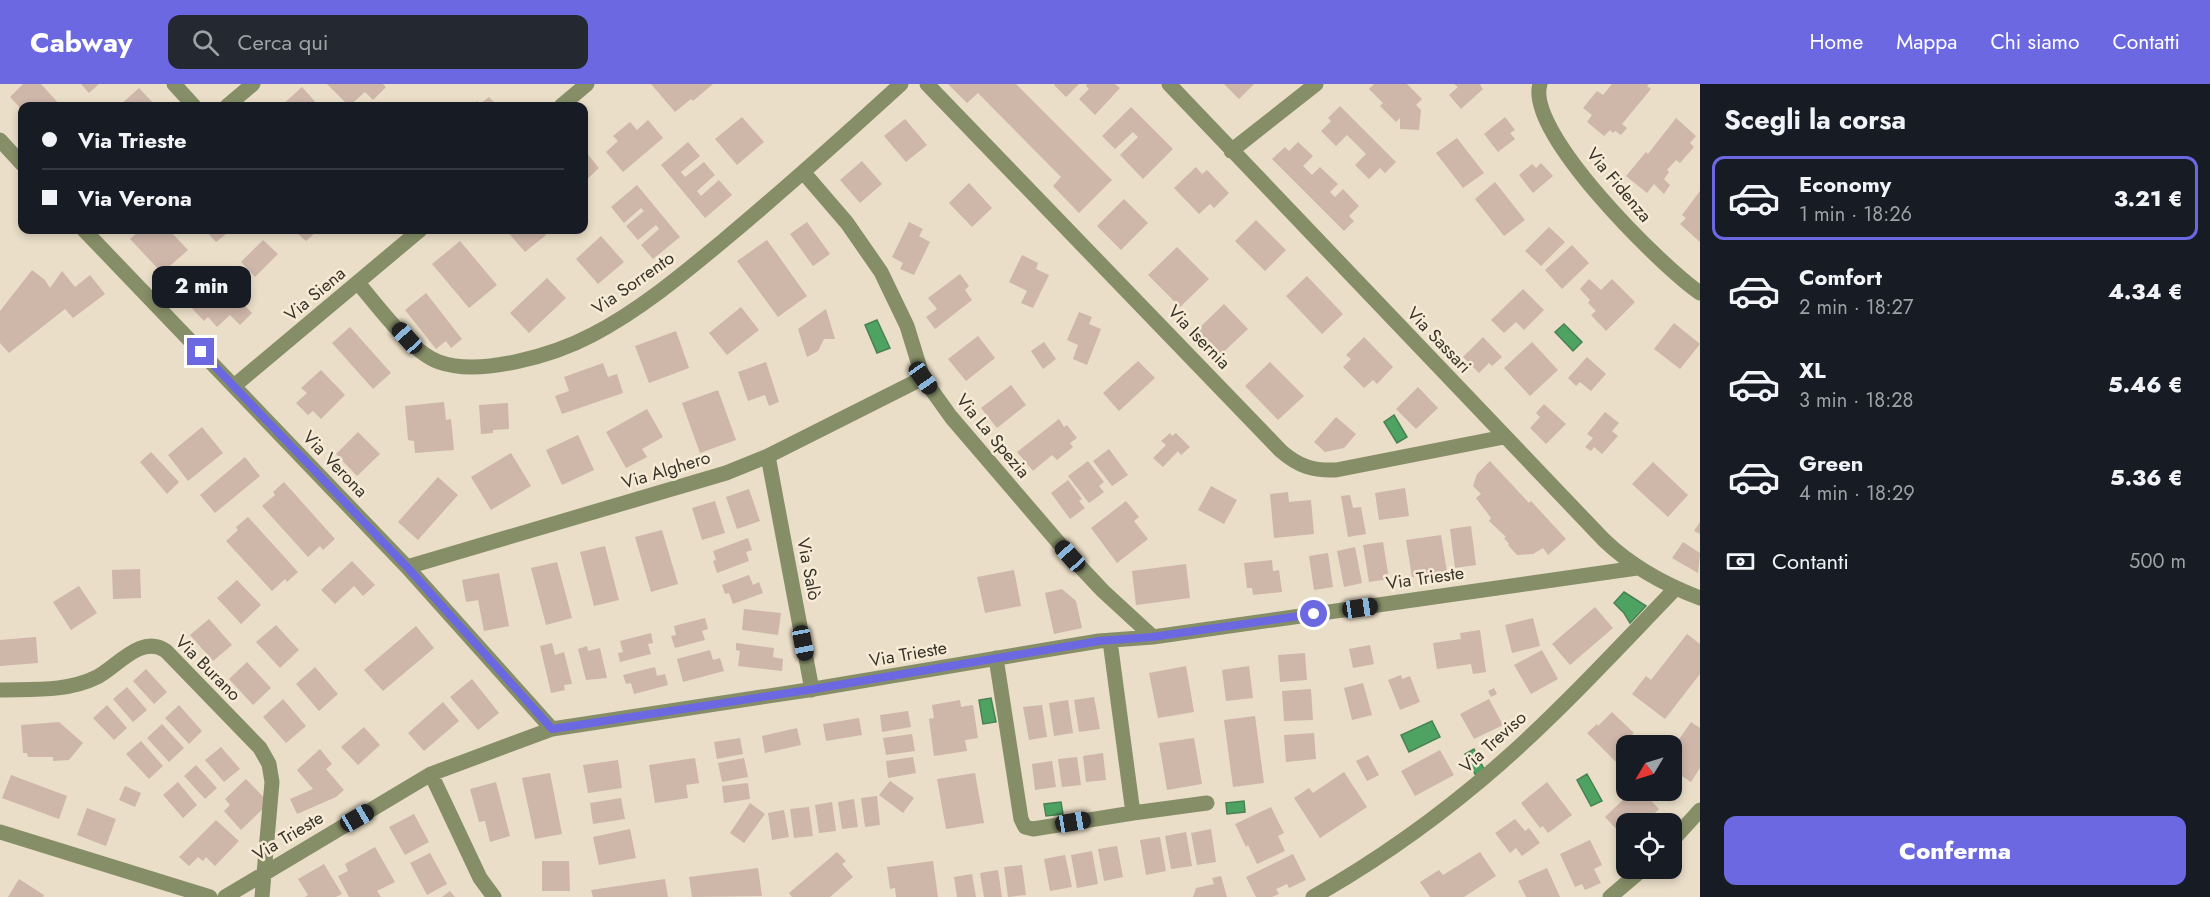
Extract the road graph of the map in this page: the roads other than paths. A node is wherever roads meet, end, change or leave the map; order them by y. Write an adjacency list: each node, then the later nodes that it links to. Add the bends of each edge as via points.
1 (174, 84): 9 (street)
2 (253, 84): 10 (street)
3 (587, 84): 11 (street)
4 (901, 84): 15 (street, Via Sorrento)
5 (927, 84): 22 (street, Via Isernia, via 1281,451 1300,465 1319,471 1336,470)
6 (1169, 84): 13 (street, Via Sassari)
7 (1316, 84): 13 (street)
8 (1540, 84): 19 (street, Via Fidenza, via 1538,97 1544,117 1582,173 1655,255)
9 (191, 102)
10 (232, 102)
11 (566, 102)
12 (0, 140): 14 (street)
13 (1231, 150): 22 (street, Via Sassari)
14 (18, 160)
15 (804, 173): 18 (street, Via Sorrento, via 705,256 616,322 575,343 518,360 470,367 431,358 413,344); 20 (street, Via La Spezia, via 847,223 886,280)
16 (90, 234): 21 (street, Via Verona)
17 (415, 234): 18 (street, Via Siena)
18 (358, 283): 21 (street, Via Siena)
19 (1700, 293)
20 (923, 378): 23 (street, Via Alghero); 28 (street, Via La Spezia, via 951,417 1058,543)
21 (234, 386): 24 (street, Via Verona)
22 (1504, 436): 25 (street, Via Sassari, via 1604,540)
23 (768, 456): 24 (street, Via Alghero, via 716,476); 32 (street, Via Salò)
24 (407, 567): 33 (street, Via Verona)
25 (1637, 568): 26 (street, Via Sassari); 28 (street, Via Trieste)
26 (1676, 588): 27 (street, Via Sassari); 46 (street, Via Treviso, via 1502,762 1405,838)
27 (1700, 598)
28 (1152, 637): 29 (street, Via Trieste)
29 (1110, 640): 30 (street, Via Trieste); 37 (street)
30 (996, 658): 32 (street, Via Trieste); 37 (street, via 1025,826 1033,829)
31 (0, 690): 40 (street, Via Burano, via 73,686 98,676 143,646 155,645 166,651 260,748 267,760 272,782)
32 (812, 690): 33 (street, Via Trieste)
33 (552, 729): 34 (street, Via Trieste)
34 (431, 774): 40 (street, Via Trieste); 45 (street, via 480,878)
35 (1207, 803): 37 (street)
36 (1700, 810): 38 (street)
37 (1134, 813)
38 (1682, 830)
39 (0, 832): 42 (street)
40 (264, 872): 43 (street, Via Trieste); 44 (street, Via Burano)
41 (1631, 879): 47 (street)
42 (210, 897)
43 (225, 897)
44 (262, 897)
45 (494, 897)
46 (1313, 897)
47 (1610, 897)

